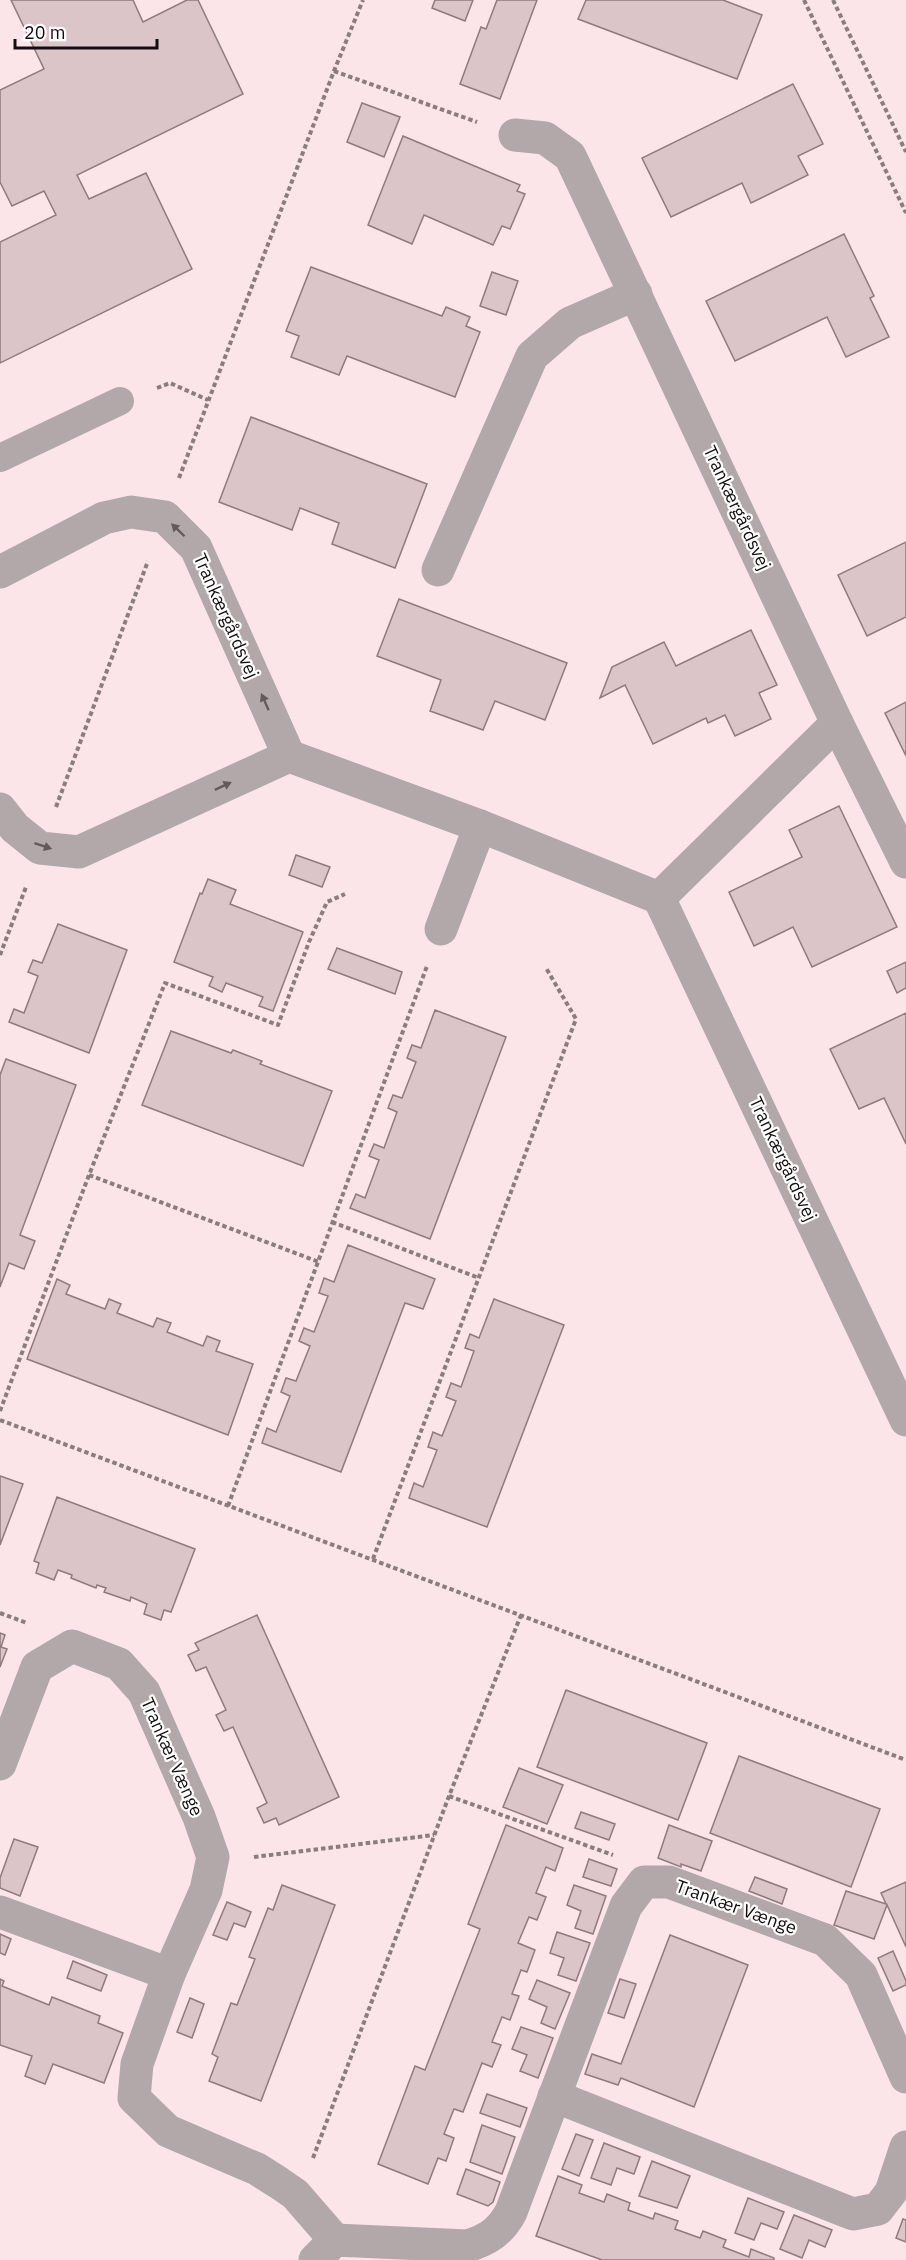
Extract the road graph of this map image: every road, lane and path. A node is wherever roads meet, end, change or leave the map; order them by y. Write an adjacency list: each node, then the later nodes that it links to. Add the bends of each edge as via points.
1 (804, 0): 6 (path)
2 (833, 0): 5 (path)
3 (334, 71): 4 (path)
4 (515, 135): 7 (street, Trankærgårdsvej, via 545,138 570,156)
5 (906, 152)
6 (906, 213)
7 (636, 294): 11 (street, via 570,323 532,356); 13 (street, Trankærgårdsvej)
8 (208, 400): 9 (path, via 171,384)
9 (120, 401): 10 (lane)
10 (0, 458)
11 (438, 570)
12 (0, 572): 14 (street, Trankærgårdsvej, one-way to 12, via 196,548 165,517 131,512 104,518)
13 (837, 723): 17 (street, Trankærgårdsvej); 19 (street)
14 (289, 756): 15 (street, one-way to 14, via 15,828 40,848 79,852); 16 (street)
15 (0, 809)
16 (480, 826): 19 (street); 20 (street)
17 (906, 862)
18 (345, 894): 22 (path, via 327,902 278,1025 165,983)
19 (659, 898): 28 (street, Trankærgårdsvej)
20 (441, 929): 23 (path)
21 (546, 968): 25 (path, via 576,1019)
22 (89, 1175): 24 (path); 26 (path)
23 (332, 1222): 24 (path); 25 (path)
24 (319, 1262): 29 (path)
25 (479, 1278): 30 (path)
26 (0, 1411)
27 (0, 1420): 29 (path)
28 (906, 1420)
29 (228, 1506): 30 (path)
30 (373, 1559): 31 (path)
31 (521, 1615): 32 (path); 34 (path)
32 (906, 1760)
33 (0, 1764): 36 (street, Trankær Vænge, via 37,1667 72,1646 119,1664 144,1692 200,1817)
34 (449, 1796): 35 (path); 37 (path, via 626,1860)
35 (435, 1835): 36 (path); 43 (path, via 316,2153)
36 (212, 1862): 39 (street, Trankær Vænge, via 206,1890)
37 (644, 1882): 40 (street, Trankær Vænge, via 669,1882 825,1940 861,1975); 41 (street, Trankær Vænge, via 626,1906)
38 (0, 1912): 39 (street)
39 (170, 1974): 43 (street, Trankær Vænge, via 137,2064 134,2098 168,2131 257,2169)
40 (906, 2077)
41 (554, 2096): 42 (street, via 853,2214 878,2209 891,2192); 44 (street, Trankær Vænge, via 511,2212 494,2235 466,2246)
42 (906, 2147)
43 (295, 2194): 44 (street, Trankær Vænge)
44 (325, 2250)

